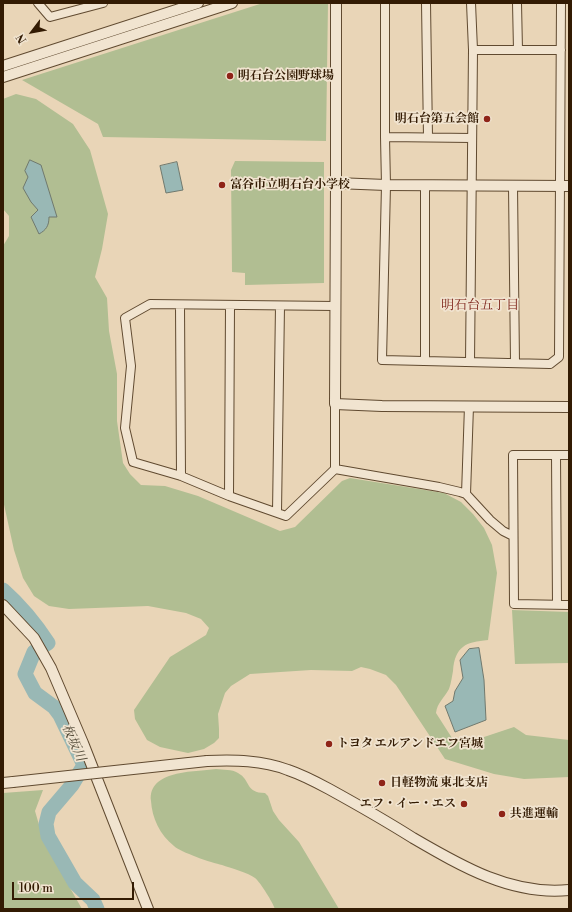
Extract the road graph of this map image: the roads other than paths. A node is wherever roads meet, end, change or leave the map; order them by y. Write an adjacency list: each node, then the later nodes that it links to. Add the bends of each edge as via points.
1 (38, 3): 11 (street, via 50,17)
2 (103, 3): 11 (street)
3 (198, 3): 15 (street)
4 (232, 3): 16 (street)
5 (336, 3): 20 (street)
6 (385, 3): 17 (street)
7 (426, 3): 18 (street)
8 (471, 3): 12 (street)
9 (517, 3): 13 (street)
10 (561, 3): 14 (street)
11 (88, 5)
12 (473, 50): 13 (street); 19 (street)
13 (518, 50): 14 (street)
14 (561, 50): 25 (street)
15 (3, 66)
16 (3, 77)
17 (385, 137): 18 (street); 21 (street)
18 (428, 137): 19 (street)
19 (472, 138): 23 (street)
20 (336, 183): 21 (street); 31 (street)
21 (386, 185): 22 (street); 32 (street, via 382,360)
22 (425, 185): 23 (street); 32 (street)
23 (472, 185): 24 (street); 33 (street)
24 (513, 186): 25 (street); 34 (street)
25 (565, 186): 26 (street)
26 (560, 303): 27 (street); 34 (street, via 559,357 550,364)
27 (569, 303)
28 (180, 305): 29 (street); 41 (street); 41 (street, via 150,304 125,318 131,366 125,428 133,462)
29 (230, 306): 30 (street); 43 (street)
30 (280, 306): 31 (street); 44 (street)
31 (335, 306): 35 (street)
32 (425, 361): 33 (street)
33 (470, 362): 34 (street)
34 (515, 362)
35 (335, 404): 36 (street); 40 (street)
36 (469, 406): 37 (street); 42 (street)
37 (569, 408)
38 (556, 455): 39 (street); 45 (street, via 513,455); 47 (street)
39 (569, 455)
40 (335, 469): 42 (street); 44 (street, via 286,516)
41 (180, 476): 43 (street)
42 (466, 494): 45 (street, via 502,531)
43 (229, 496): 44 (street)
44 (277, 512)
45 (513, 536): 47 (street, via 514,604)
46 (3, 605): 51 (street, via 45,656 83,743)
47 (557, 605): 48 (street)
48 (569, 605)
49 (8, 783): 50 (street, bridge, via 207,761 242,760 274,766 304,776 476,872 501,882 526,887)
50 (569, 890)
51 (148, 909)

